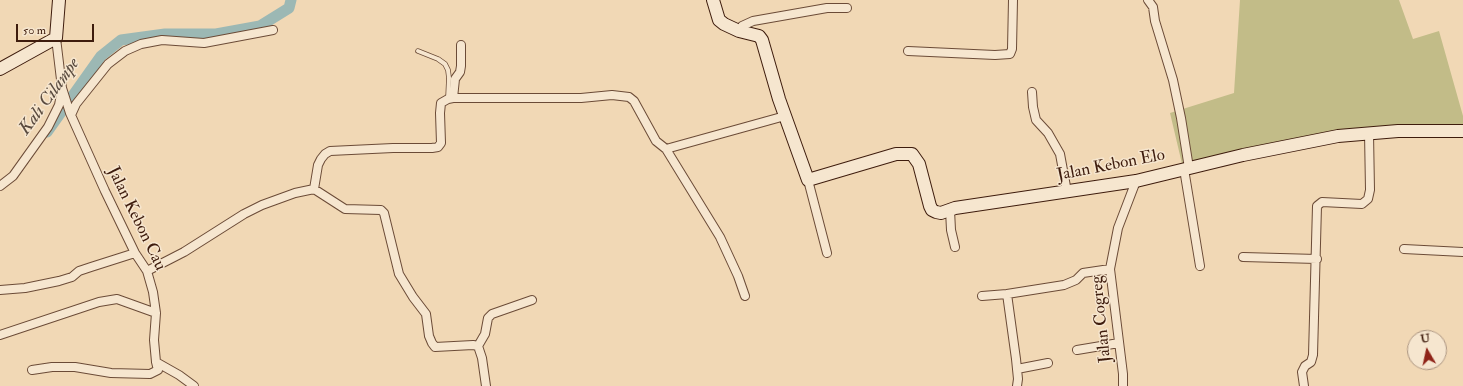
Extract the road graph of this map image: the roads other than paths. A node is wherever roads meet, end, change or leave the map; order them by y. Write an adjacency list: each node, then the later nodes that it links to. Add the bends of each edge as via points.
1 (59, 0): 8 (street)
2 (712, 0): 7 (street, via 719,20)
3 (1013, 0): 11 (street, via 1010,54 995,56)
4 (1148, 0): 21 (street, via 1153,7 1174,80 1182,118)
5 (847, 8): 7 (street, via 827,8 753,21 742,26)
6 (273, 30): 16 (street, via 204,44 162,40 141,44 125,51 108,64)
7 (740, 31): 17 (street, via 759,36 762,40)
8 (56, 38): 12 (street); 13 (street)
9 (461, 45): 15 (street, via 460,72 455,79)
10 (418, 51): 15 (lane, via 445,64 448,70)
11 (908, 51)
12 (0, 70)
13 (62, 88): 16 (street, Jalan Kebon Cau); 24 (street, via 59,105 48,127 13,176)
14 (1032, 92): 26 (street, via 1036,120 1048,133 1060,154)
15 (450, 98): 20 (street, via 581,98 612,95 629,97 656,141); 25 (street, via 441,103 441,143 438,147 330,151 318,165)
16 (70, 114): 31 (street, Jalan Kebon Cau)
17 (785, 116): 20 (street); 22 (street)
18 (1463, 130): 19 (street, Jalan Kebon Elo)
19 (1369, 133): 21 (street, Jalan Kebon Elo, via 1338,136); 34 (street, via 1368,199 1362,204 1322,202 1317,206)
20 (666, 149): 40 (street, via 720,237)
21 (1186, 169): 23 (street, Jalan Kebon Elo); 35 (street)
22 (808, 180): 27 (street, Jalan Kebon Elo, via 896,154 908,153 912,154 919,164 932,210 941,213); 32 (street)
23 (1136, 181): 26 (street, Jalan Kebon Elo); 36 (street, Jalan Cogreg, via 1118,228)
24 (0, 186)
25 (314, 189): 37 (street, via 262,205); 46 (street, via 344,209 383,211 399,274 424,310 432,343 435,347)
26 (1067, 192): 27 (street, Jalan Kebon Elo)
27 (950, 210): 28 (street)
28 (955, 247)
29 (1404, 250): 30 (street)
30 (1463, 252)
31 (135, 253): 37 (street, Jalan Kebon Cau); 38 (street, via 91,266 59,281)
32 (826, 253)
33 (1243, 257): 34 (street)
34 (1316, 259): 56 (street, via 1313,355 1311,362 1302,372)
35 (1200, 266)
36 (1110, 269): 39 (street, via 1083,273 1076,280 1064,285); 45 (street, Jalan Cogreg)
37 (147, 271): 43 (street, Jalan Kebon Cau)
38 (0, 290)
39 (1007, 294): 41 (street); 50 (street)
40 (745, 296)
41 (982, 296)
42 (532, 300): 46 (street, via 492,314 488,318 483,339)
43 (156, 313): 44 (street, via 117,299 98,302); 48 (street, Jalan Kebon Cau)
44 (0, 335)
45 (1119, 343): 47 (street); 55 (street, Jalan Cogreg)
46 (478, 346): 53 (street)
47 (1077, 350)
48 (156, 362): 51 (street, via 158,370 150,374 111,373 75,367); 52 (street)
49 (1048, 362): 50 (street)
50 (1016, 369): 54 (street)
51 (32, 370)
52 (194, 386)
53 (486, 386)
54 (1017, 386)
55 (1123, 386)
56 (1304, 386)

